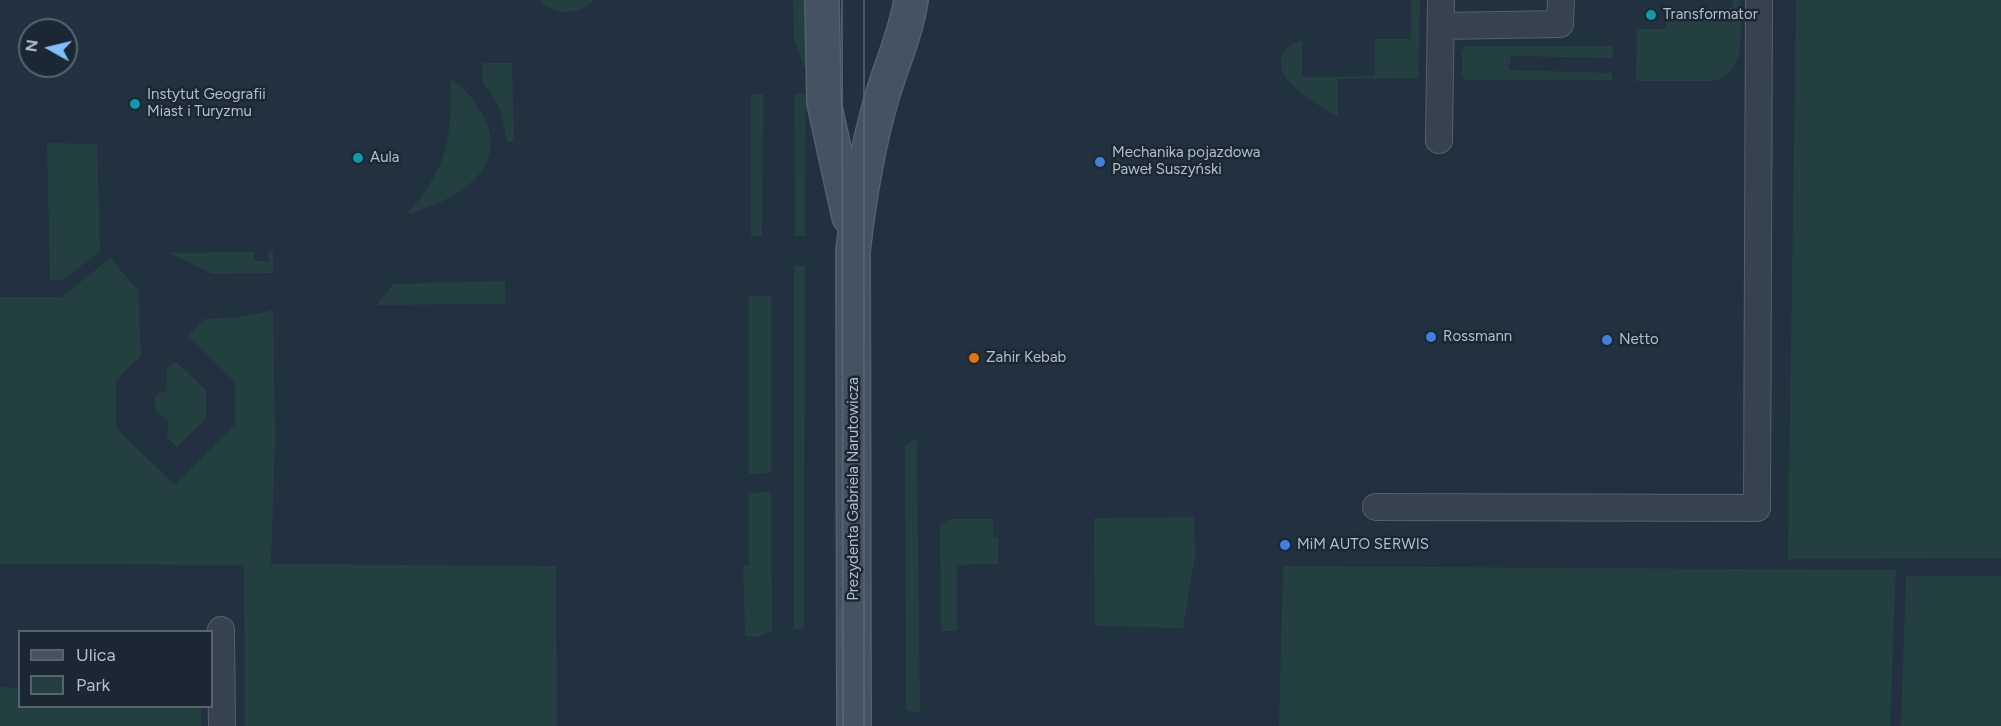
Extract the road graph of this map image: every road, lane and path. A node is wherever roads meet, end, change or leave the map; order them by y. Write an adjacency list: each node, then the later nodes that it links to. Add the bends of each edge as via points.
1 (822, 0): 8 (street, Prezydenta Gabriela Narutowicza, via 824,104)
2 (911, 0): 8 (street, Prezydenta Gabriela Narutowicza, via 873,130)
3 (1441, 0): 6 (lane)
4 (1561, 0): 6 (lane, via 1560,24)
5 (1759, 0): 9 (lane, via 1757,508)
6 (1441, 26): 7 (lane)
7 (1439, 140)
8 (854, 251): 12 (street, Prezydenta Gabriela Narutowicza)
9 (1376, 507)
10 (221, 630): 11 (lane)
11 (222, 726)
12 (854, 726)

